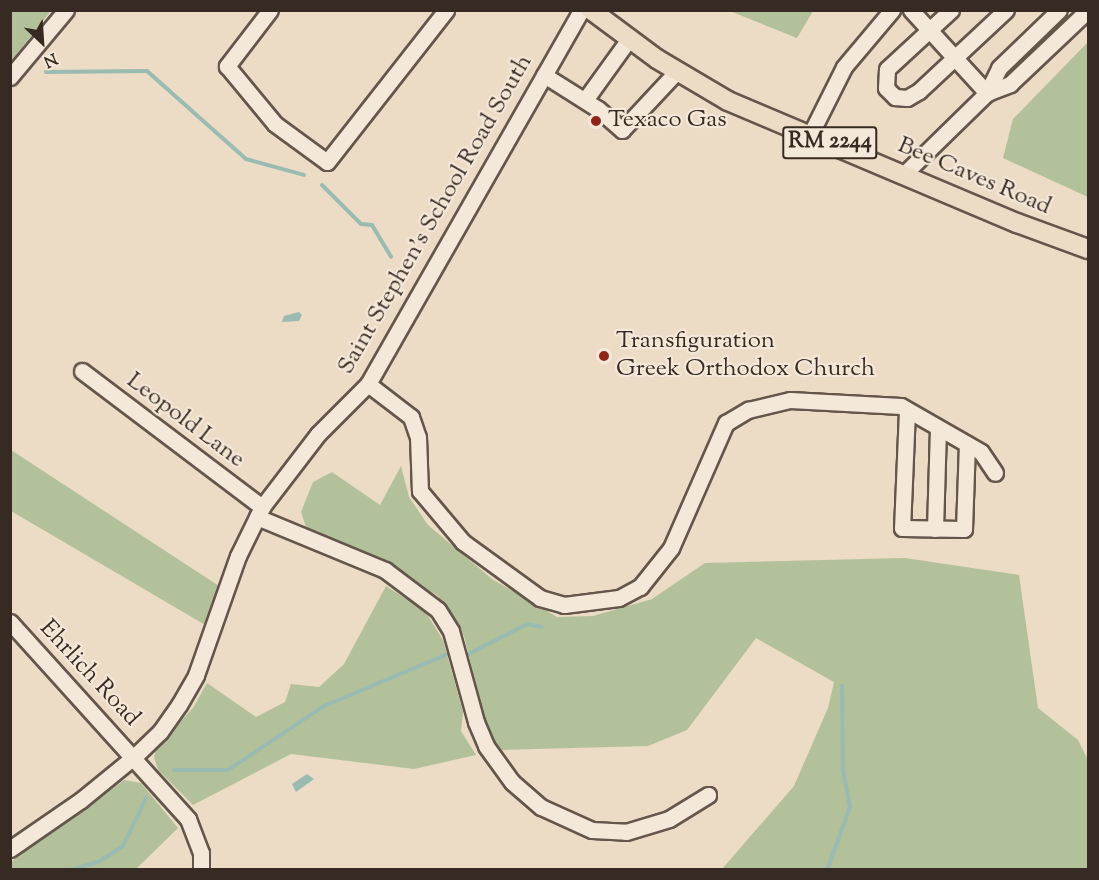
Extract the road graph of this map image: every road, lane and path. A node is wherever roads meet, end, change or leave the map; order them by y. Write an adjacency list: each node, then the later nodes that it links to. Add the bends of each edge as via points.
1 (66, 10): 17 (street)
2 (270, 10): 3 (street, via 227,66 275,124 327,162)
3 (446, 10)
4 (581, 10): 16 (street, Saint Stephen's School Road South)
5 (591, 10): 13 (main road, Bee Caves Road / RM 2244)
6 (892, 10): 20 (street, via 844,67)
7 (911, 10): 12 (street)
8 (951, 10): 12 (street)
9 (1006, 10): 14 (street)
10 (1059, 10): 18 (street, via 999,68)
11 (1088, 10): 18 (street, via 1010,84)
12 (929, 30): 14 (street); 14 (street, via 887,69 884,82 889,93 901,99 913,95)
13 (629, 39): 15 (main road, Bee Caves Road / RM 2244); 19 (street)
14 (955, 58): 18 (street)
15 (677, 71): 19 (street, via 622,130); 20 (main road, Bee Caves Road / RM 2244, via 728,101)
16 (544, 75): 19 (street); 24 (street, Saint Stephen's School Road South)
17 (10, 77)
18 (987, 93): 21 (street)
19 (585, 100)
20 (810, 135): 21 (main road, Bee Caves Road / RM 2244)
21 (904, 174): 22 (main road, Bee Caves Road / RM 2244)
22 (1089, 249)
23 (82, 370): 29 (street, Leopold Lane)
24 (368, 384): 25 (street, via 411,417 418,437 420,491 463,542 540,598 564,605 619,598 640,587 671,548 726,423 748,410 790,400 901,406); 29 (street, Saint Stephen's School Road South, via 318,434)
25 (907, 410): 26 (street); 30 (street, via 902,528)
26 (939, 428): 27 (street); 30 (street)
27 (967, 444): 28 (street, via 981,452); 30 (street, via 964,529)
28 (995, 473)
29 (259, 512): 32 (street, Saint Stephen's School Road South, via 238,556 196,675 159,732); 33 (street, Leopold Lane, via 385,570 438,610 451,631 486,746 512,782 541,807 592,830 626,832 669,819)
30 (935, 529)
31 (10, 622): 32 (street, Ehrlich Road)
32 (135, 756): 34 (street, Saint Stephen's School Road South, via 81,800); 35 (street, Ehrlich Road, via 188,819 201,853)
33 (708, 795)
34 (10, 849)
35 (201, 870)

